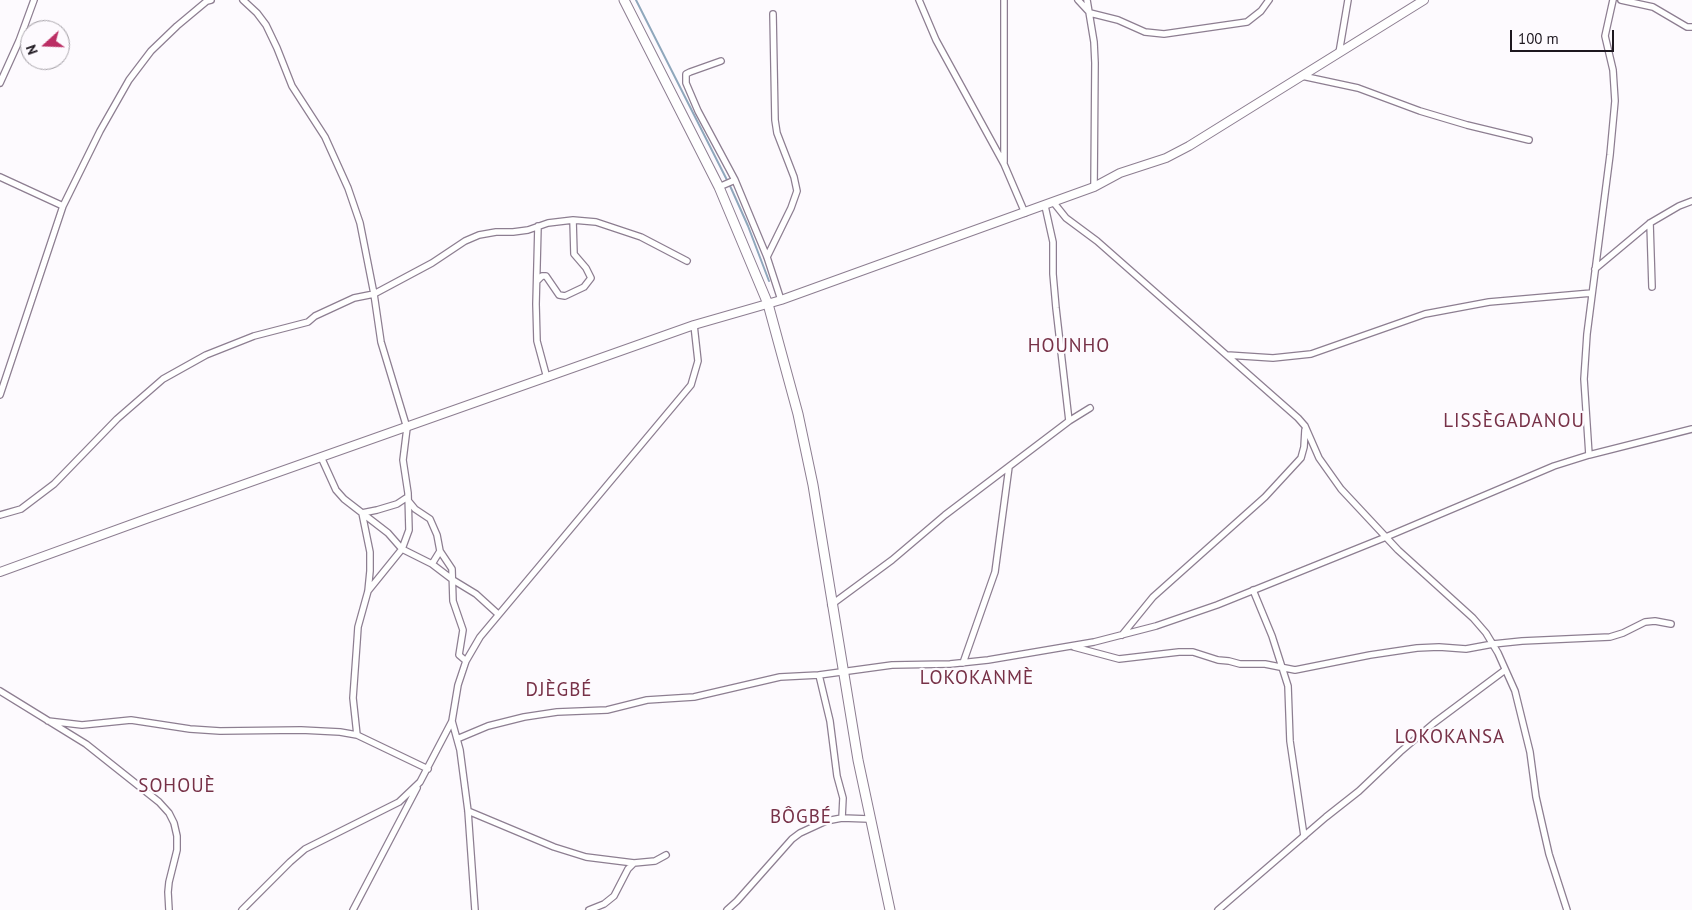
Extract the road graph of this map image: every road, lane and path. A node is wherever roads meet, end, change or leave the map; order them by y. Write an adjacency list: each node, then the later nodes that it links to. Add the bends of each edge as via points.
1 (34, 0): 20 (street)
2 (208, 0): 28 (street, via 151,51 129,80)
3 (243, 0): 40 (street, via 266,25 292,86 334,156 360,223)
4 (624, 0): 24 (main road)
5 (919, 0): 22 (street, via 936,40)
6 (1004, 0): 22 (street)
7 (1078, 0): 15 (street)
8 (1087, 0): 15 (street)
9 (1269, 0): 15 (street, via 1246,22 1164,34 1145,32 1118,20)
10 (1348, 0): 17 (street)
11 (1424, 0): 17 (street)
12 (1613, 0): 36 (street, via 1604,36 1613,70 1615,101)
13 (1621, 0): 16 (street, via 1653,7)
14 (773, 14): 34 (street, via 774,120 797,190 792,208)
15 (1090, 14): 25 (street, via 1095,63)
16 (1692, 27)
17 (1340, 53): 19 (street)
18 (721, 61): 24 (street, via 686,74 686,83)
19 (1302, 76): 21 (street, via 1358,88 1420,111); 25 (street, via 1189,146 1166,158 1120,173)
20 (0, 83)
21 (1529, 140)
22 (1004, 164): 30 (street)
23 (0, 177): 28 (street)
24 (728, 183): 34 (street); 42 (main road)
25 (1094, 187): 27 (street)
26 (1692, 201): 32 (street)
27 (1054, 203): 29 (street); 44 (street, via 1066,218)
28 (63, 206): 46 (street)
29 (1045, 206): 30 (street); 48 (street, via 1053,242 1056,308)
30 (1025, 213): 41 (street)
31 (573, 220): 33 (street); 35 (street, via 596,222 641,238); 37 (street, via 574,254 591,278 584,287 566,296 559,295 546,276)
32 (1650, 223): 36 (street); 38 (street)
33 (538, 226): 37 (street); 40 (street, via 479,235)
34 (767, 257): 41 (street)
35 (688, 261)
36 (1595, 269): 39 (street)
37 (537, 281): 45 (street, via 537,341)
38 (1652, 287)
39 (1592, 293): 44 (street, via 1489,302 1425,314 1305,356); 52 (street, via 1584,379)
40 (374, 294): 50 (street, via 381,342); 57 (street, via 354,298 308,322 254,336 206,355 163,379 117,419 54,484 21,509)
41 (781, 300): 42 (street)
42 (768, 304): 43 (street); 66 (main road, via 813,485)
43 (694, 325): 45 (street); 67 (street, via 698,361 691,385)
44 (1227, 355): 49 (street)
45 (547, 378): 50 (street)
46 (0, 396)
47 (1090, 408): 48 (street)
48 (1070, 421): 54 (street)
49 (1305, 426): 58 (street, via 1322,464); 69 (street, via 1301,458 1265,496 1154,597)
50 (407, 428): 53 (street); 55 (street, via 403,460)
51 (1692, 429): 52 (street)
52 (1589, 455): 58 (street, via 1545,470)
53 (321, 457): 56 (street, via 336,490); 62 (street)
54 (1009, 467): 66 (street); 73 (street, via 994,572)
55 (408, 501): 56 (street, via 406,498 397,504); 59 (street, via 409,530); 60 (street, via 430,519)
56 (362, 512): 59 (street); 65 (street, via 370,552)
57 (0, 515)
58 (1386, 537): 64 (street); 70 (street, via 1473,618)
59 (402, 549): 61 (street); 65 (street)
60 (440, 551): 61 (street); 63 (street, via 452,569)
61 (432, 564): 63 (street)
62 (0, 572)
63 (453, 580): 67 (street, via 476,594); 72 (street, via 453,601 463,630 459,655)
64 (1253, 590): 69 (street, via 1156,626); 74 (street)
65 (368, 591): 81 (street, via 358,627 353,698)
66 (832, 604): 76 (main road)
67 (498, 614): 72 (street)
68 (1671, 624): 70 (street, via 1646,622 1610,637)
69 (1122, 634): 71 (street)
70 (1493, 644): 74 (street, via 1466,649 1417,648 1301,669); 75 (street)
71 (1072, 647): 73 (street); 74 (street, via 1119,659 1193,652 1218,660)
72 (466, 661): 80 (street)
73 (962, 663): 76 (street, via 892,665)
74 (1284, 669): 88 (street, via 1290,705 1290,741)
75 (1505, 670): 88 (street, via 1434,723); 99 (street, via 1515,691 1530,752 1548,854)
76 (842, 671): 77 (street); 87 (main road)
77 (818, 675): 82 (street, via 780,678 694,697 647,700 607,710 524,717 488,726); 86 (street, via 830,721 843,798)
78 (0, 691): 79 (street)
79 (48, 721): 81 (street, via 82,725 131,720 198,730 301,730); 91 (street, via 86,744 159,802 168,813 174,823 177,843 168,892)
80 (452, 721): 82 (street); 83 (street)
81 (357, 736): 83 (street)
82 (457, 739): 85 (street)
83 (428, 768): 84 (street)
84 (420, 782): 92 (street, via 399,802 305,849); 93 (street)
85 (468, 811): 90 (street, via 586,858); 94 (street)
86 (842, 818): 87 (street); 96 (street, via 800,832)
87 (869, 819): 97 (main road)
88 (1304, 836): 98 (street)
89 (666, 856): 90 (street, via 655,861)
90 (634, 863): 95 (street, via 614,896)
91 (169, 910)
92 (242, 910)
93 (353, 910)
94 (475, 910)
95 (589, 910)
96 (727, 910)
97 (890, 910)
98 (1218, 910)
99 (1567, 910)

